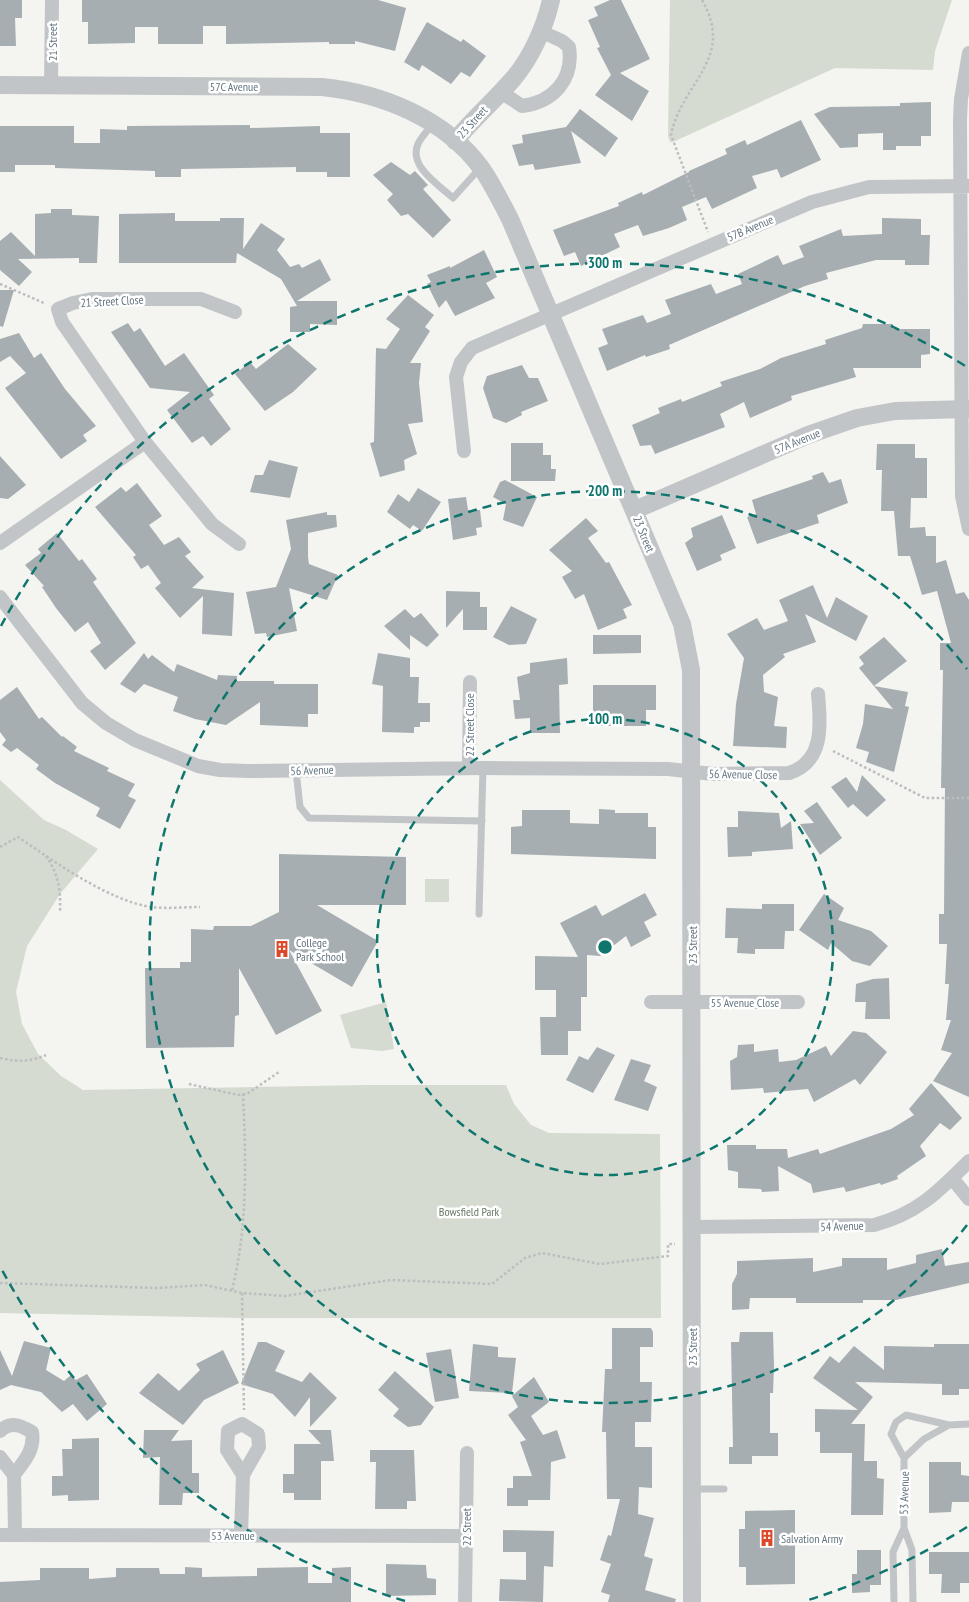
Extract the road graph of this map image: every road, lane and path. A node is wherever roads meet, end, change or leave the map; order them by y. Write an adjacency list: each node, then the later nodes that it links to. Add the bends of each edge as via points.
1 (52, 0): 7 (street, 21 Street)
2 (551, 0): 4 (street, 23 Street)
3 (702, 0): 13 (path, via 713,31 714,45 703,72 675,120 672,135)
4 (540, 31): 8 (street, 23 Street, via 523,66); 8 (street, via 569,47 568,71 558,89 542,102 522,106)
5 (969, 53): 12 (street, via 961,99)
6 (0, 85): 7 (street, 57C Avenue)
7 (51, 85): 9 (street, 57C Avenue, via 355,90 413,112)
8 (501, 92): 10 (street, 23 Street)
9 (433, 124): 10 (street, 57C Avenue); 11 (lane, via 419,143 417,157 423,171 453,198)
10 (455, 141): 11 (street, 23 Street)
11 (480, 167): 17 (street, 23 Street, via 510,219)
12 (965, 186): 17 (street, 57B Avenue, via 869,187 834,195); 18 (street)
13 (708, 230)
14 (0, 284): 15 (path)
15 (32, 298)
16 (235, 312): 19 (street, 21 Street Close, via 201,299 92,299 58,309 62,322)
17 (550, 314): 20 (street, 57B Avenue, via 472,348 461,362 456,377); 21 (street, 23 Street)
18 (965, 409): 21 (street, 57A Avenue, via 896,411 857,418 808,435); 22 (street, via 962,496)
19 (145, 442): 23 (street); 24 (street, 21 Street Close, via 212,524)
20 (464, 451)
21 (635, 510): 31 (street, 23 Street, via 682,624 687,645 691,670)
22 (969, 529)
23 (0, 543)
24 (240, 544)
25 (0, 597): 30 (street, 56 Avenue, via 82,704 106,723 135,740 198,766 220,770)
26 (470, 682): 29 (street, 22 Street Close)
27 (818, 694): 31 (street, 56 Avenue Close, via 818,743 813,758 798,771 771,775)
28 (833, 751): 32 (path, via 925,798)
29 (476, 768): 30 (street, 56 Avenue); 31 (street, 56 Avenue, via 668,769); 33 (lane)
30 (296, 771): 33 (lane, via 300,808 309,818)
31 (693, 772): 40 (street, 23 Street)
32 (969, 798)
33 (482, 821): 38 (lane)
34 (0, 847): 35 (path, via 18,838)
35 (45, 855): 36 (path, via 106,890 138,904); 37 (path, via 57,876)
36 (200, 907)
37 (60, 911)
38 (479, 914)
39 (652, 1002): 40 (street)
40 (691, 1002): 41 (street, 55 Avenue Close); 50 (street, 23 Street)
41 (798, 1002)
42 (46, 1055): 43 (path, via 34,1061)
43 (0, 1058)
44 (279, 1072): 46 (path)
45 (189, 1084): 46 (path)
46 (242, 1094): 53 (path, via 246,1195 242,1242)
47 (969, 1161): 48 (street, 54 Avenue)
48 (952, 1178): 49 (street); 50 (street, 54 Avenue, via 931,1199 911,1212 874,1225)
49 (969, 1199)
50 (692, 1227): 64 (street, 23 Street)
51 (677, 1244): 54 (path, via 668,1244 668,1256 600,1264 542,1253 525,1258 492,1284 391,1280 285,1296)
52 (0, 1283): 53 (path, via 157,1288 205,1285)
53 (232, 1290): 54 (path)
54 (242, 1293): 55 (path)
55 (244, 1410)
56 (969, 1424): 57 (lane, 53 Avenue)
57 (949, 1425): 61 (lane, 53 Avenue, via 924,1439); 61 (lane, 53 Avenue, via 906,1415 896,1422 891,1434)
58 (0, 1431): 62 (street, via 6,1426 19,1424 32,1432 33,1442 28,1456)
59 (466, 1453): 70 (street, 22 Street)
60 (0, 1457): 62 (street)
61 (904, 1458): 66 (lane, 53 Avenue)
62 (14, 1475): 68 (street)
63 (242, 1475): 69 (street)
64 (692, 1488): 65 (lane); 72 (street, 23 Street)
65 (724, 1488)
66 (904, 1528): 73 (lane, 53 Avenue, via 894,1552); 74 (lane, 53 Avenue, via 912,1550)
67 (0, 1534): 68 (street, 53 Avenue)
68 (15, 1534): 69 (street, 53 Avenue)
69 (241, 1535): 70 (street, 53 Avenue)
70 (466, 1536): 71 (street, 22 Street)
71 (466, 1602)
72 (692, 1602)
73 (894, 1602)
74 (913, 1602)

